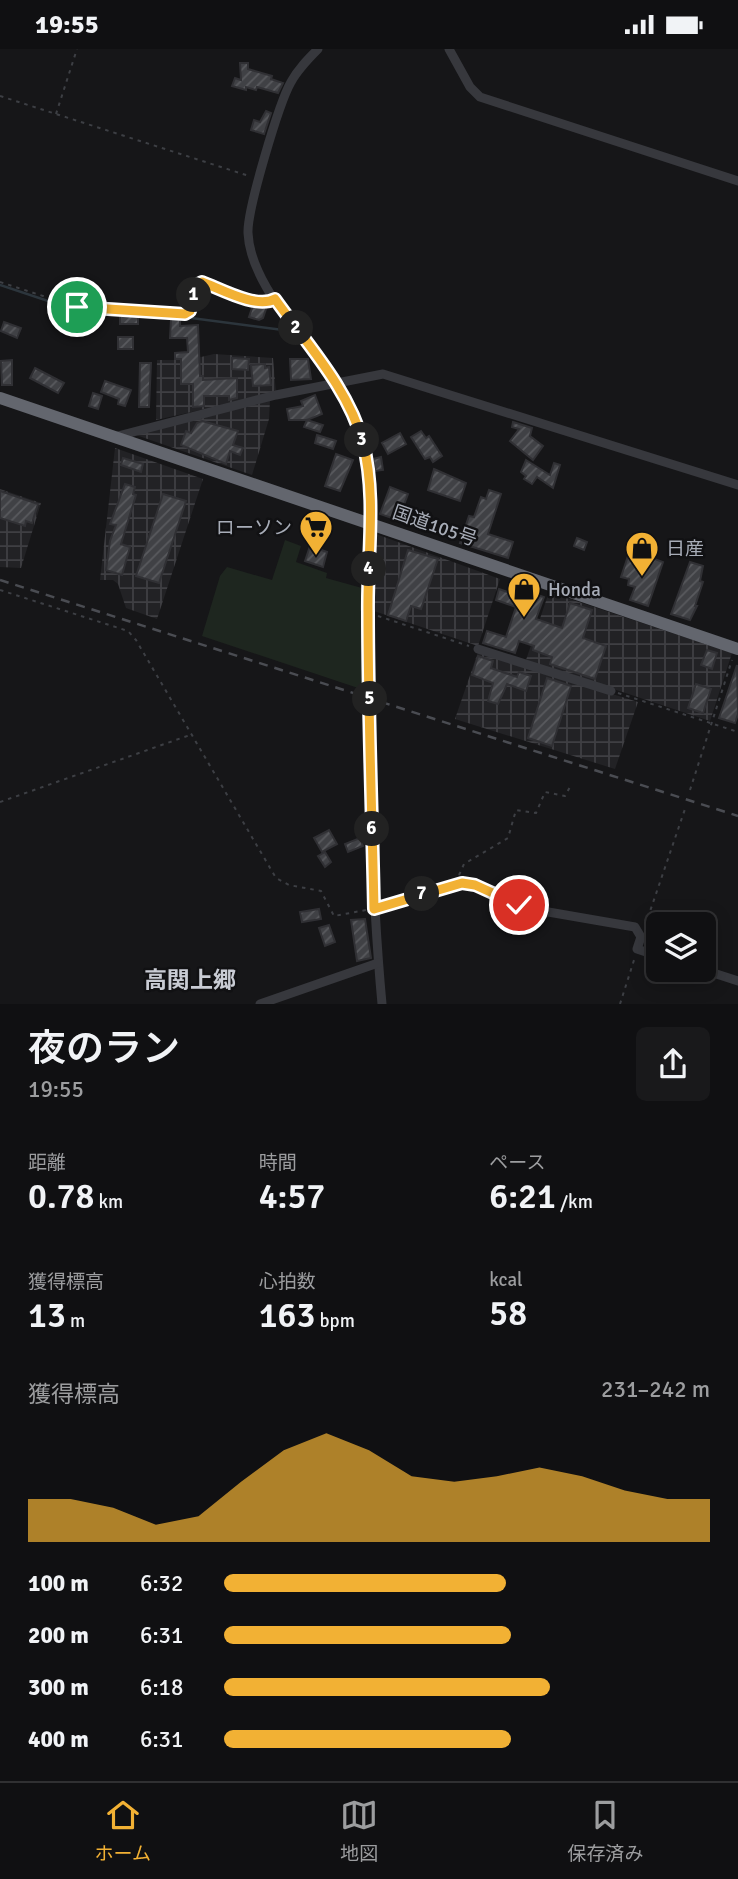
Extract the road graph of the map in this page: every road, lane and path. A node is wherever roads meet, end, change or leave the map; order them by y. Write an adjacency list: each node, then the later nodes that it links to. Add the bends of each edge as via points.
1 (77, 49): 5 (path)
2 (318, 49): 6 (street, via 290,84)
3 (449, 49): 7 (street, via 480,97)
4 (0, 96): 5 (path)
5 (56, 114): 6 (path)
6 (259, 180): 9 (street, via 248,213 248,236 255,264)
7 (738, 181)
8 (0, 282): 9 (path, via 77,307 185,314 190,311 196,285 202,282 243,297)
9 (275, 299): 10 (street)
10 (335, 383): 12 (street); 13 (street, via 383,374 400,378); 14 (street, via 363,442)
11 (0, 398): 12 (highway, 国道105号)
12 (114, 437): 14 (highway, 国道105号)
13 (738, 485)
14 (370, 523): 16 (street); 18 (highway, 国道105号)
15 (0, 590): 22 (path, via 128,631)
16 (368, 612): 17 (path); 28 (street)
17 (478, 649): 19 (street)
18 (737, 649): 20 (path)
19 (611, 691): 20 (path)
20 (712, 723): 21 (path); 24 (path)
21 (738, 732)
22 (192, 734): 25 (path); 28 (path, via 276,878 321,891 334,916)
23 (570, 785): 27 (path, via 565,796 545,792 536,813 516,810 508,838 464,864)
24 (690, 790)
25 (0, 802)
26 (685, 810): 29 (path)
27 (458, 883): 28 (street); 29 (street, via 475,885 531,909 635,927)
28 (374, 909): 32 (street)
29 (641, 937): 30 (street)
30 (637, 949): 31 (street); 37 (path)
31 (646, 952)
32 (378, 963): 35 (street); 36 (street)
33 (716, 974): 34 (street)
34 (738, 981)
35 (260, 1004)
36 (382, 1004)
37 (620, 1004)

